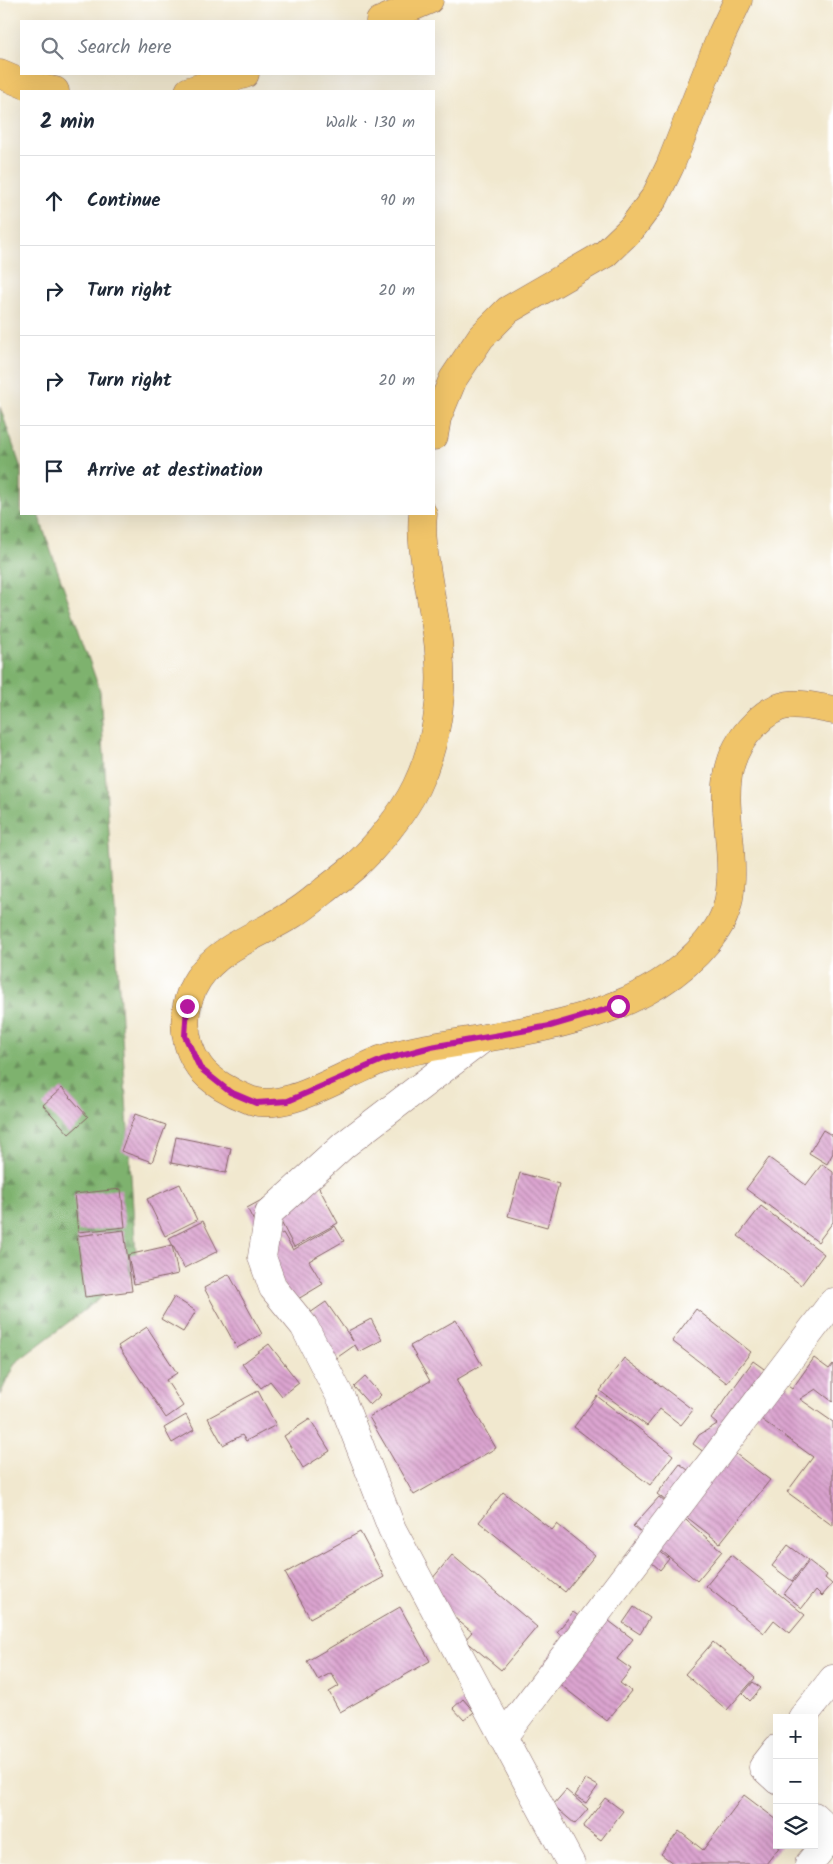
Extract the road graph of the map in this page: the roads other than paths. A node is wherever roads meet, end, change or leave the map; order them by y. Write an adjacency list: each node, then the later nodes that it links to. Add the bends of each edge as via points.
1 (429, 0): 3 (main road)
2 (738, 0): 8 (main road, via 655,197 632,228 605,254 508,310 481,337 453,379)
3 (382, 20)
4 (0, 74): 6 (main road, via 26,85)
5 (242, 75): 7 (main road)
6 (50, 90)
7 (192, 90)
8 (435, 432)
9 (423, 515): 11 (main road, via 427,575 439,652 440,700 432,745 415,789 386,832 354,867 296,913 220,955 194,988 187,1006 185,1036 200,1068 230,1092 256,1103 288,1101 382,1060)
10 (833, 710): 11 (main road, via 797,704 779,706 762,716 743,735 731,758 726,783 732,856 730,901 718,928 670,978 618,1006 550,1026)
11 (484, 1038): 15 (street, via 344,1145 269,1213 262,1257 273,1288 304,1326 342,1400 392,1529)
12 (833, 1302): 15 (street)
13 (833, 1679): 14 (street)
14 (805, 1714)
15 (503, 1737): 20 (street)
16 (773, 1754): 17 (street, via 763,1767)
17 (773, 1776)
18 (818, 1820): 19 (street)
19 (833, 1834): 21 (street)
20 (571, 1864)
21 (809, 1864)

